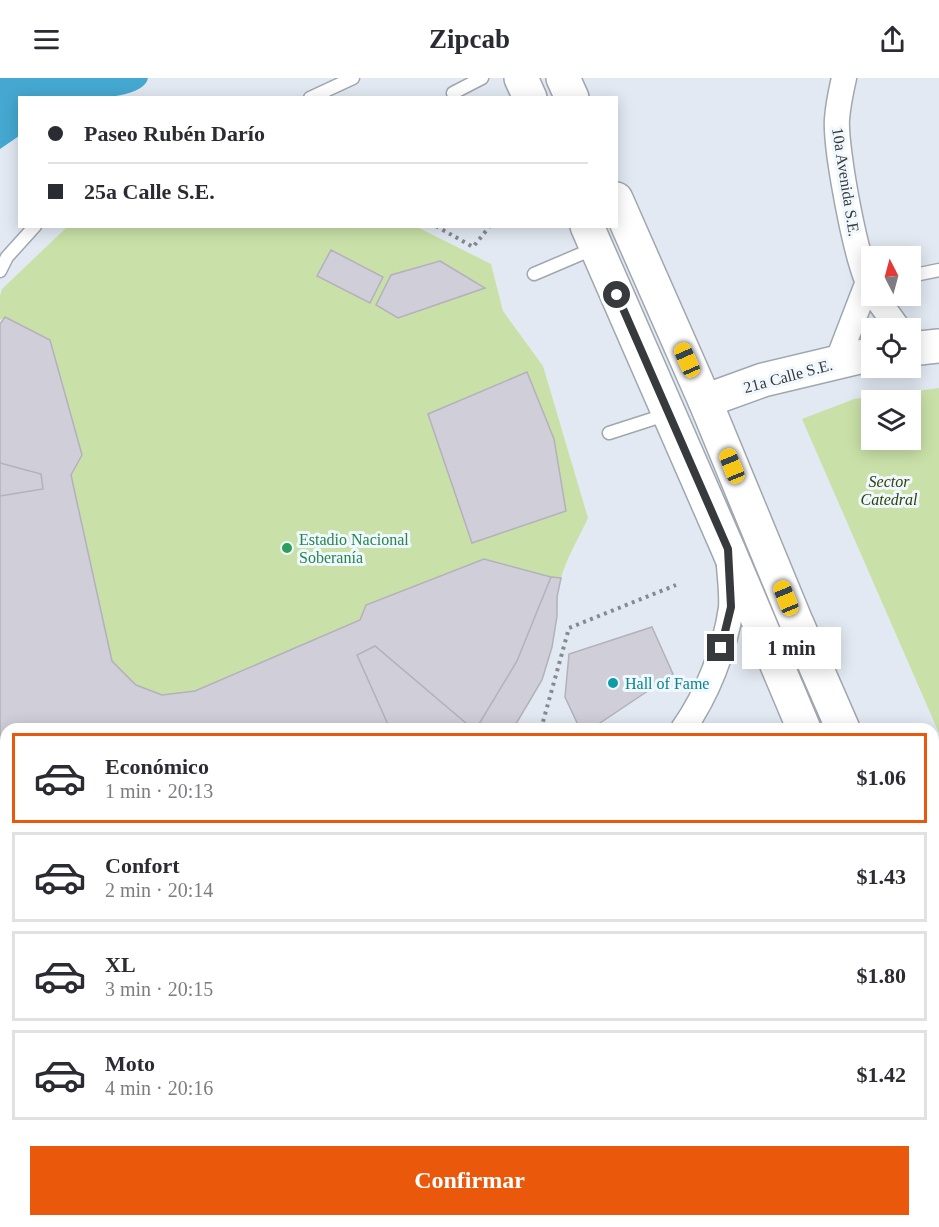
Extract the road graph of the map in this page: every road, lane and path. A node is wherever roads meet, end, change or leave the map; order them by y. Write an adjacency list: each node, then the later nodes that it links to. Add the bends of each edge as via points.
1 (353, 78): 8 (lane)
2 (482, 78): 7 (lane)
3 (521, 78): 9 (main road)
4 (542, 78): 10 (main road)
5 (563, 78): 11 (main road)
6 (844, 78): 17 (street, 10a Avenida S.E., via 837,120 841,162)
7 (453, 93)
8 (314, 96)
9 (529, 96)
10 (549, 96)
11 (571, 96)
12 (619, 209): 27 (main road)
13 (33, 228): 19 (lane, via 7,257)
14 (440, 228): 15 (path, via 473,247)
15 (488, 228)
16 (594, 243): 20 (lane); 27 (main road, via 619,282 674,395 689,403); 28 (main road)
17 (861, 259)
18 (939, 270): 21 (lane)
19 (0, 271)
20 (534, 274)
21 (921, 274)
22 (863, 306): 26 (street)
23 (885, 306): 24 (street, 10a Avenida S.E.)
24 (894, 318)
25 (861, 357): 26 (main road, 21a Calle S.E.)
26 (837, 362): 27 (main road, 21a Calle S.E., via 763,380)
27 (705, 401): 28 (main road, 21a Calle S.E.); 32 (main road)
28 (668, 414): 29 (lane); 30 (main road); 32 (main road, via 679,412 690,417 763,579 774,598)
29 (609, 433)
30 (728, 549): 34 (street, via 731,607 716,668 698,709); 35 (main road)
31 (676, 585): 33 (path, via 569,628)
32 (795, 620): 36 (main road)
33 (543, 723)
34 (687, 723)
35 (801, 723)
36 (840, 723)

